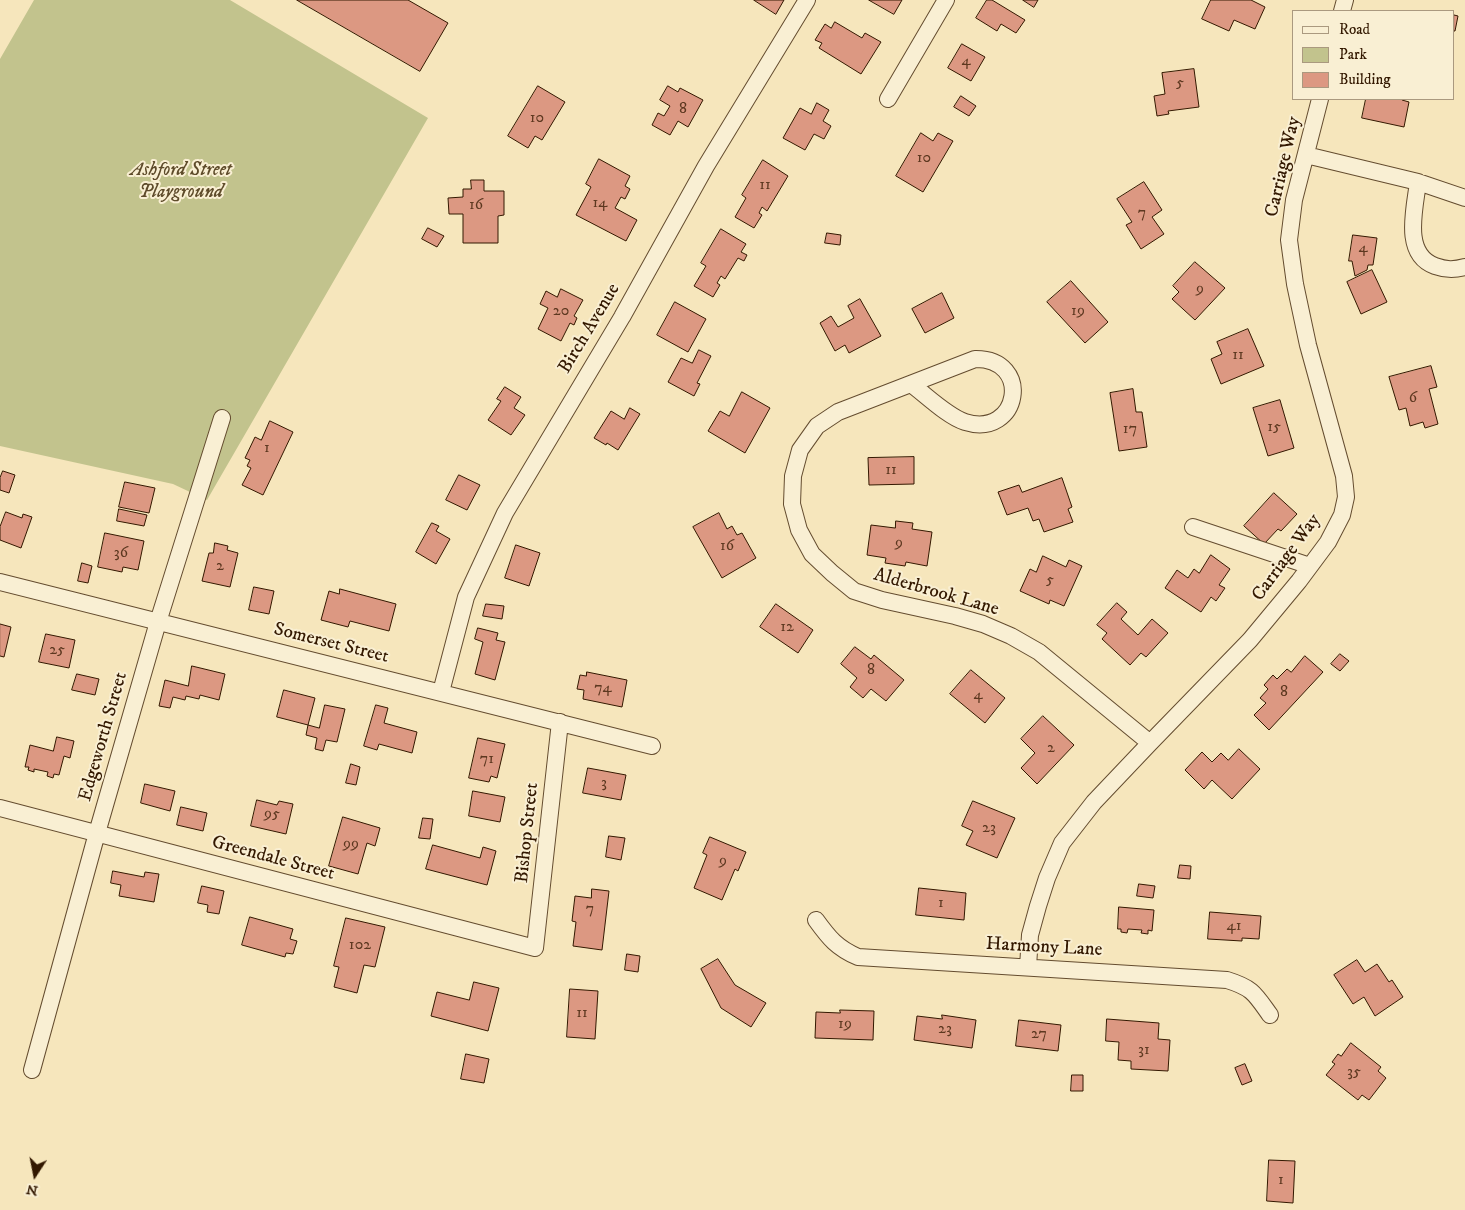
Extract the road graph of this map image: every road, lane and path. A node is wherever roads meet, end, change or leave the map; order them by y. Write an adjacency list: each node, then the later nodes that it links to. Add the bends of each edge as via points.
1 (807, 0): 15 (street, Birch Avenue, via 706,166 505,513 466,597)
2 (946, 0): 3 (street)
3 (888, 99)
4 (1320, 100): 5 (street, Carriage Way)
5 (1306, 155): 6 (street); 12 (street, Carriage Way, via 1294,200 1289,240 1308,345 1340,460 1346,497 1342,515 1328,542)
6 (1418, 182): 7 (street); 8 (street, via 1413,232 1421,256 1443,269)
7 (1465, 198)
8 (1465, 266)
9 (911, 384): 9 (street, Alderbrook Lane, via 949,413 974,424 986,425 996,421 1010,407 1013,397 1010,377 1004,368 986,359 975,359); 17 (street, Alderbrook Lane, via 838,412 816,426 800,450 793,476 792,504 799,530 812,554 854,591 983,624 1039,652)
10 (222, 418): 14 (street, Edgeworth Street)
11 (1193, 527): 12 (street)
12 (1310, 566): 17 (street, Carriage Way, via 1250,640)
13 (0, 582): 14 (street, Somerset Street)
14 (158, 622): 15 (street, Somerset Street); 20 (street, Edgeworth Street)
15 (440, 692): 16 (street, Somerset Street)
16 (560, 722): 18 (street, Somerset Street); 22 (street, Bishop Street)
17 (1150, 743): 23 (street, Carriage Way, via 1094,802 1062,843 1046,878 1030,935)
18 (652, 746)
19 (0, 808): 20 (street, Greendale Street)
20 (97, 834): 22 (street, Greendale Street); 25 (street, Edgeworth Street)
21 (816, 920): 23 (street, Harmony Lane, via 830,939 844,951 858,957)
22 (535, 948)
23 (1028, 967): 24 (street, Harmony Lane, via 1226,980 1255,993)
24 (1270, 1016)
25 (32, 1070)

